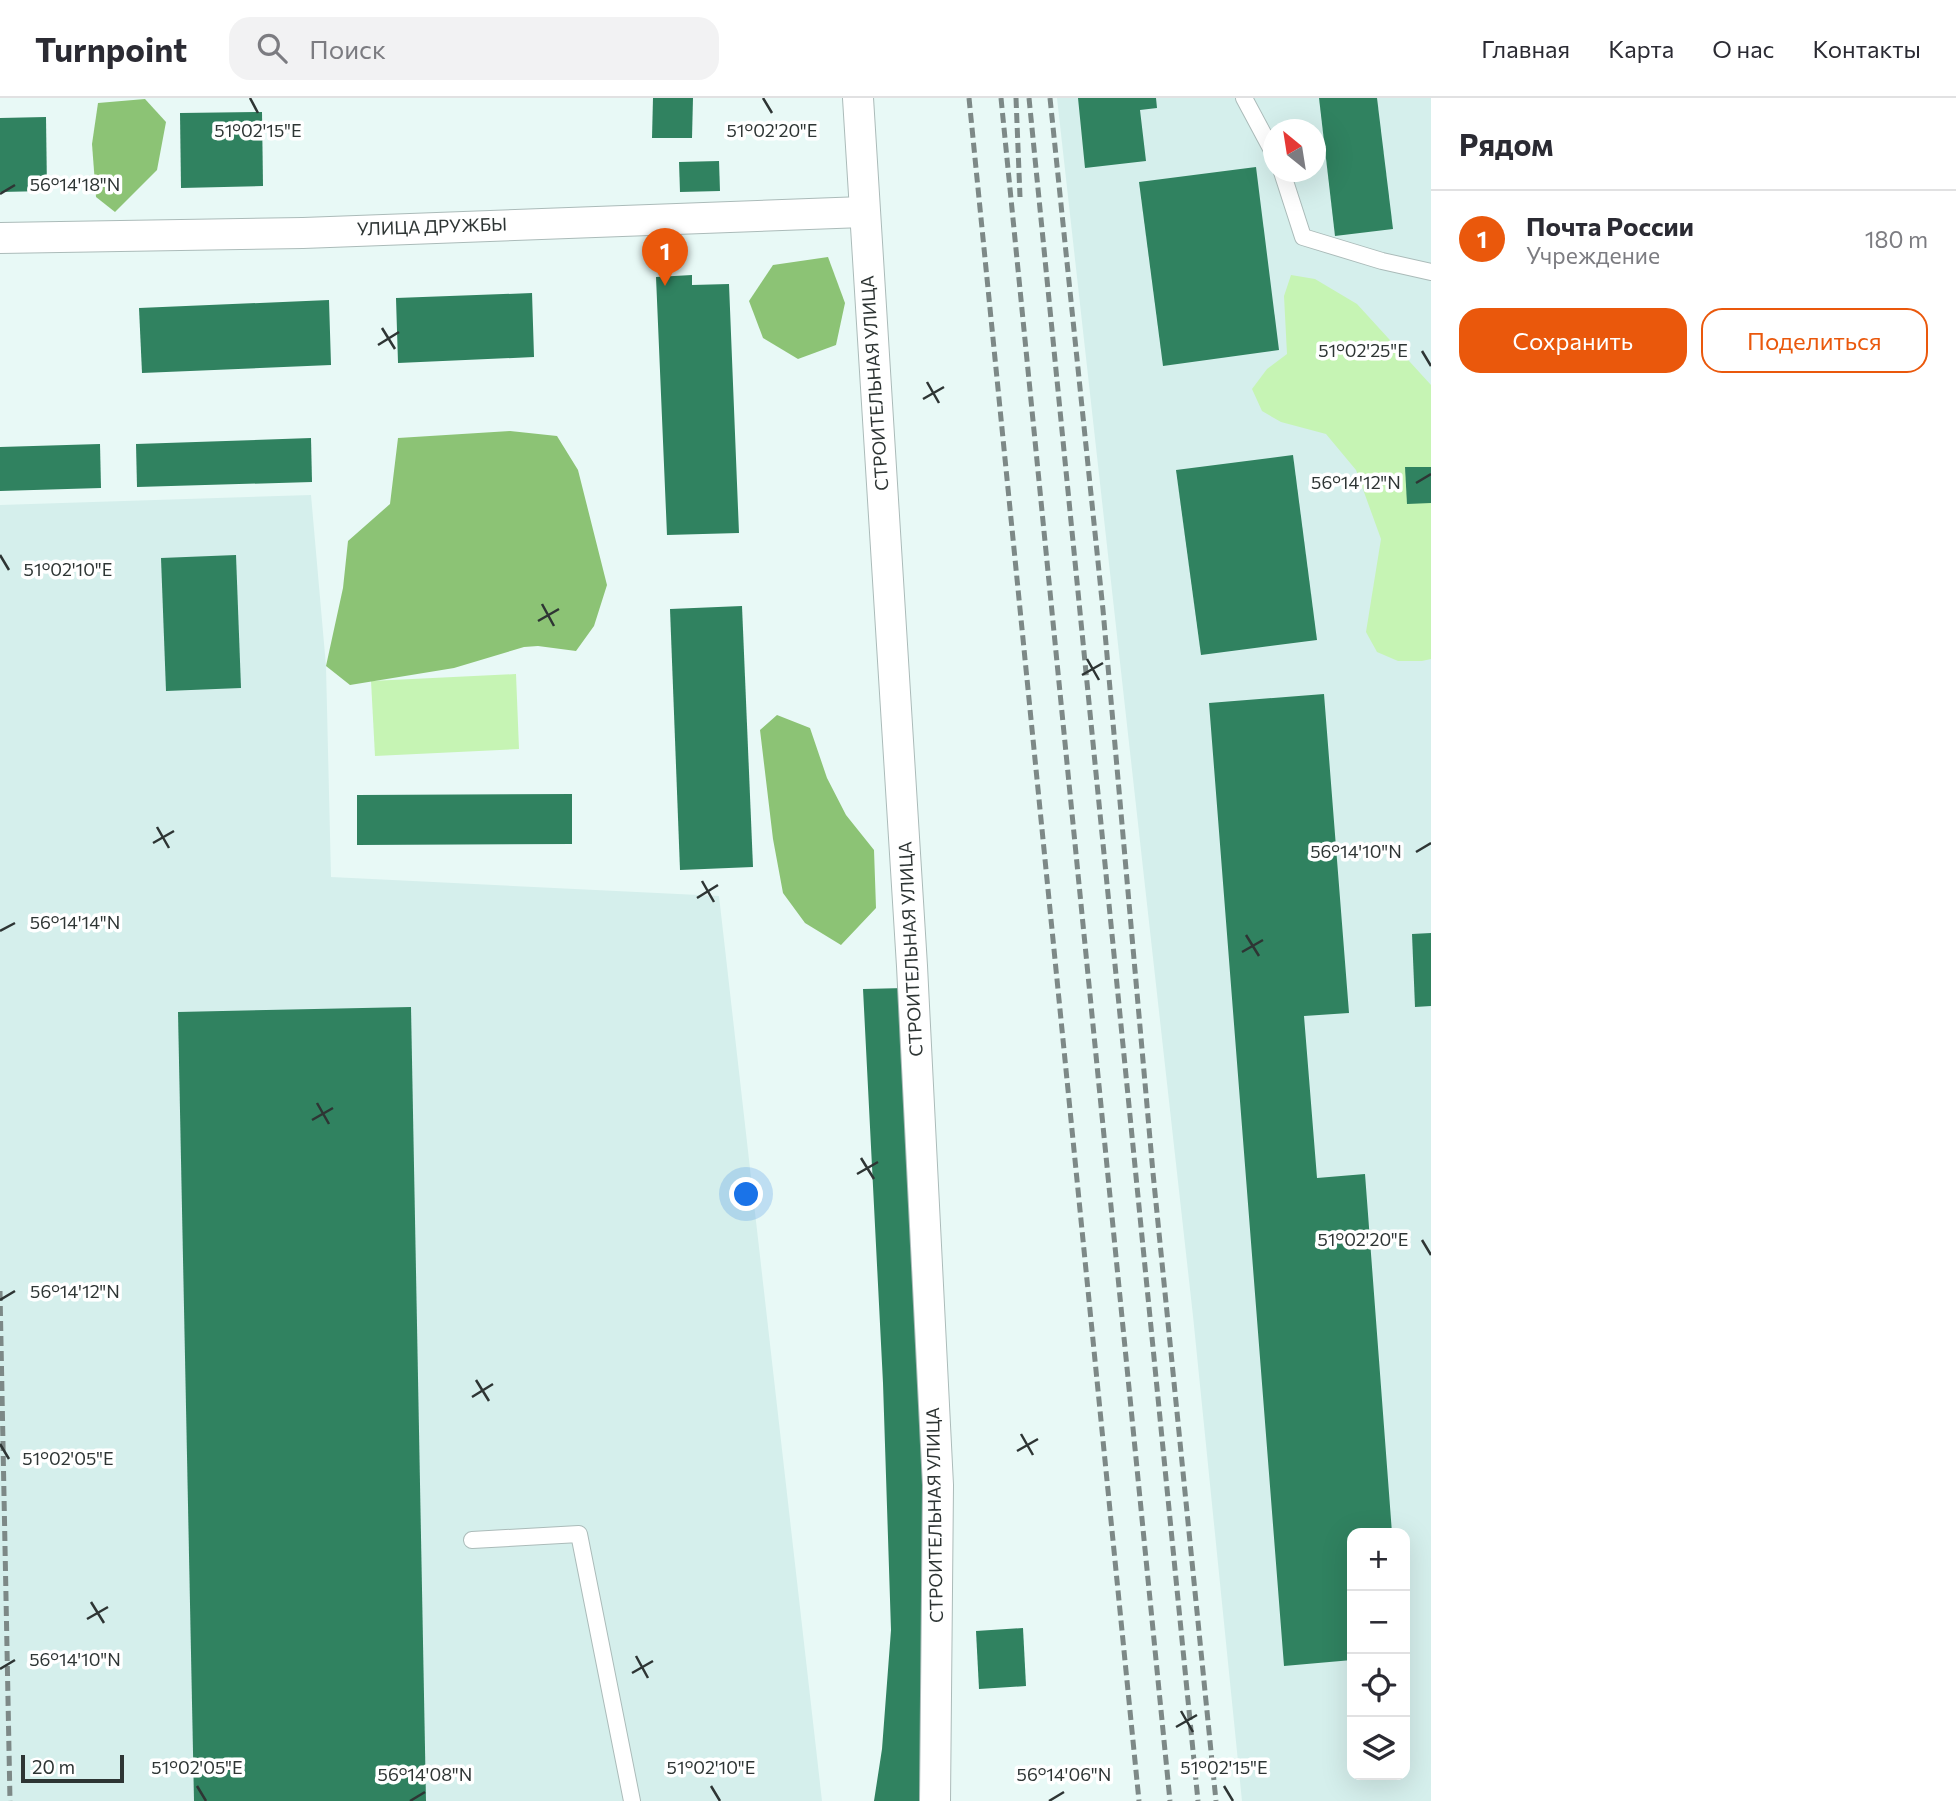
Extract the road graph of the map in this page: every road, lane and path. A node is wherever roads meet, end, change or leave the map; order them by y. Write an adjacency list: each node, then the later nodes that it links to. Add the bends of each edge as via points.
1 (858, 98): 5 (street, СТРОИТЕЛЬНАЯ УЛИЦА)
2 (1244, 98): 3 (lane)
3 (1263, 135)
4 (1285, 182): 7 (lane, via 1303,237)
5 (863, 212): 6 (street, УЛИЦА ДРУЖБЫ, via 303,233); 10 (street, СТРОИТЕЛЬНАЯ УЛИЦА, via 912,966 937,1457)
6 (0, 238)
7 (1431, 272)
8 (472, 1540): 9 (lane, via 579,1534)
9 (632, 1801)
10 (935, 1801)

